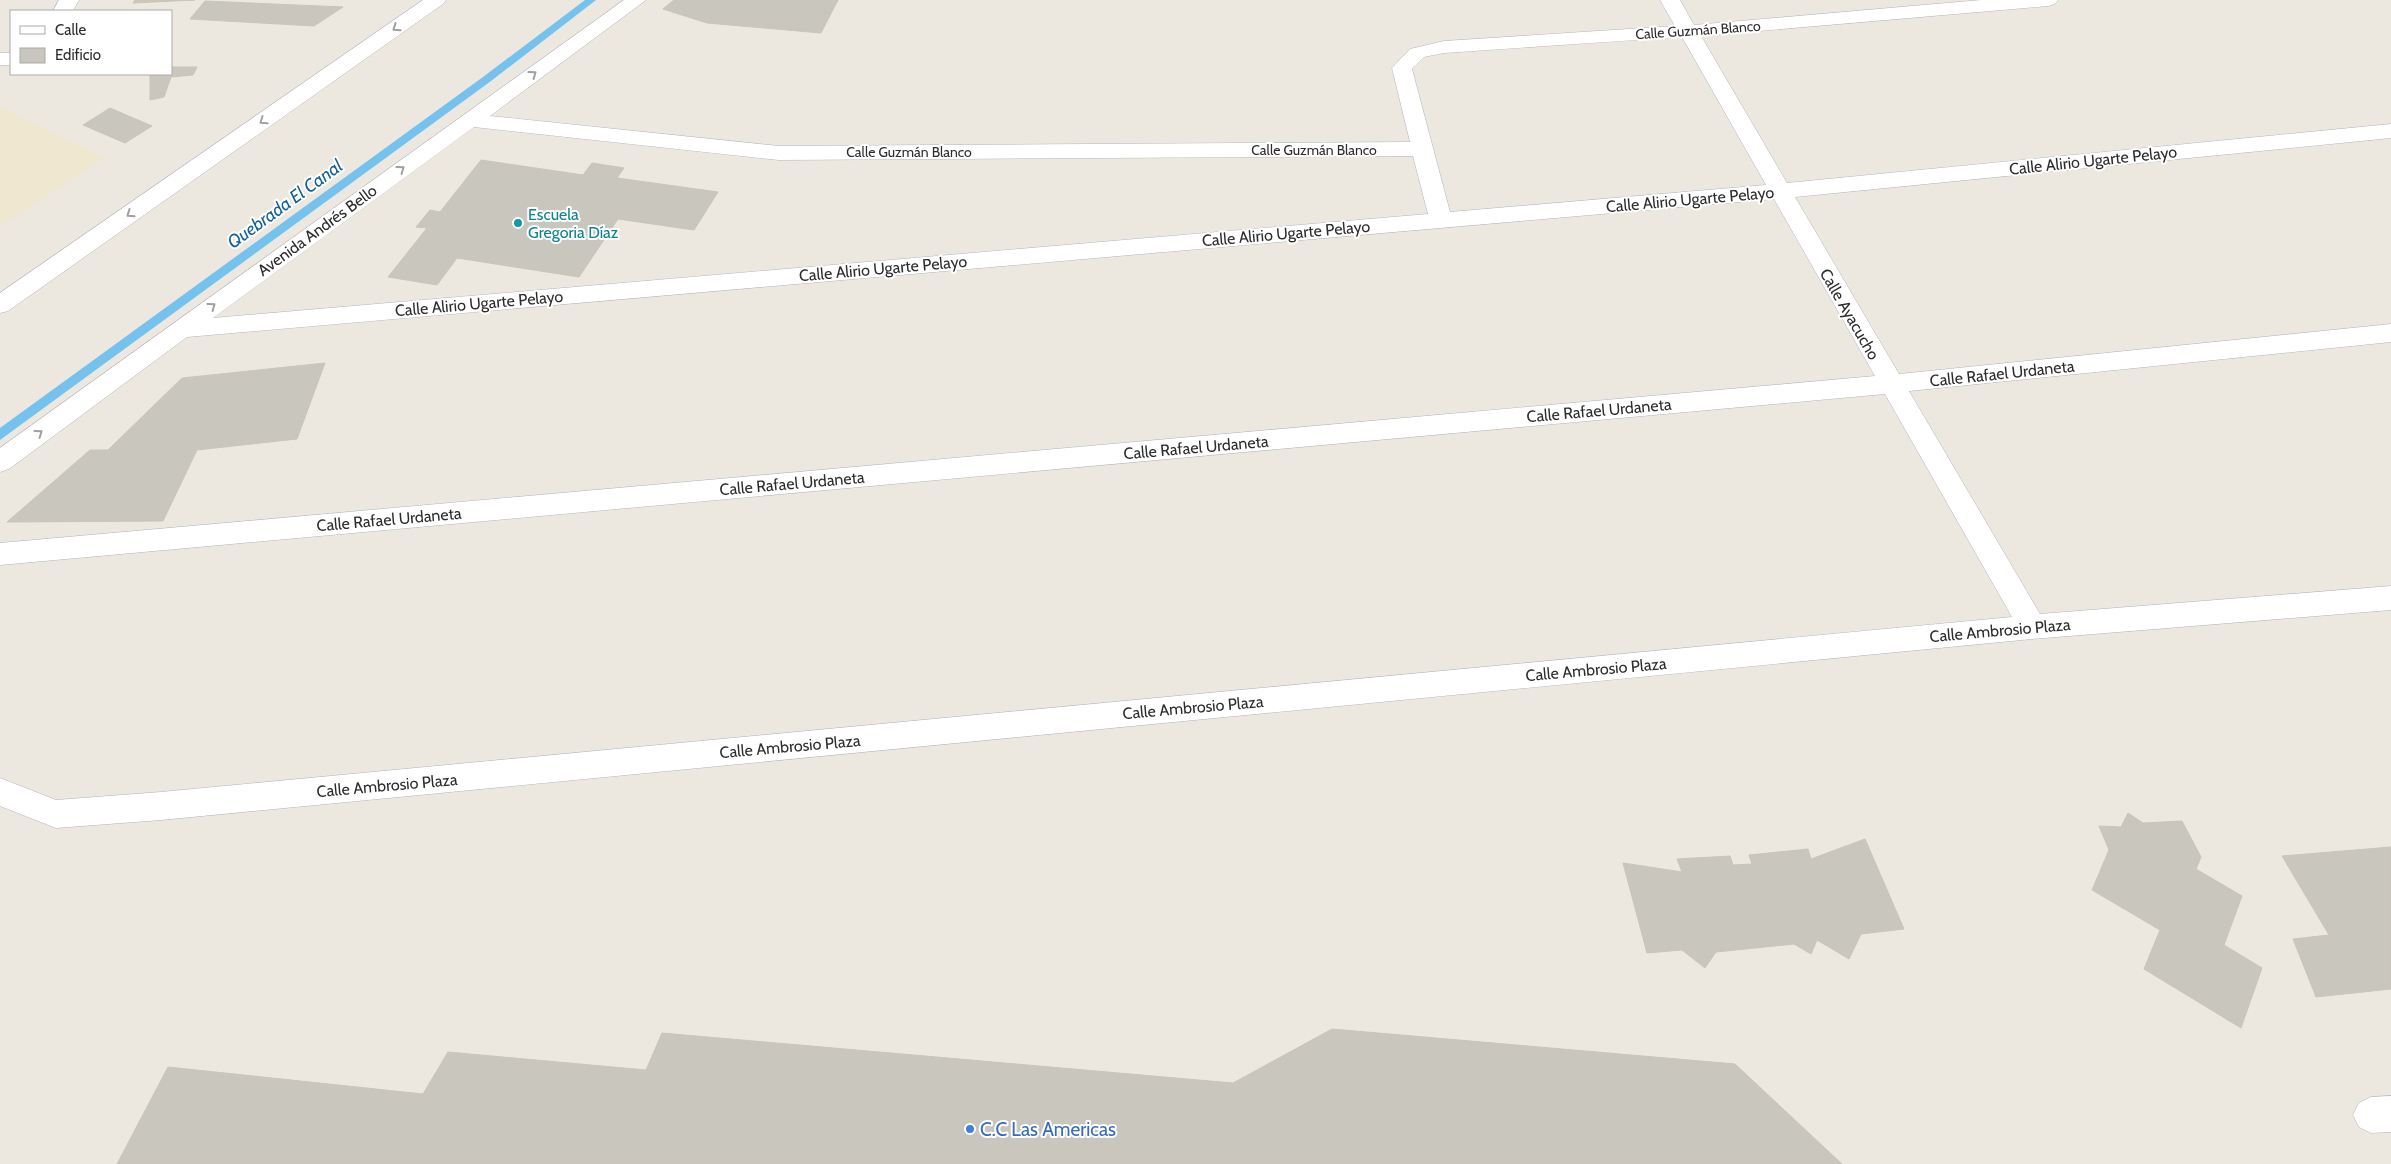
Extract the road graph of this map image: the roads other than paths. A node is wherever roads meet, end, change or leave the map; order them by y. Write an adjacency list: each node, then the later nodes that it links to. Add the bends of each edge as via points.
1 (436, 0): 11 (street, one-way to 11)
2 (636, 0): 6 (street, Avenida Andrés Bello, one-way to 2)
3 (1670, 0): 5 (street, Calle Ayacucho)
4 (2048, 0): 5 (street, Calle Guzmán Blanco)
5 (1688, 31): 8 (street, Calle Guzmán Blanco, via 1444,47 1417,53 1402,68); 9 (street, Calle Ayacucho)
6 (469, 120): 8 (street, Calle Guzmán Blanco, via 779,153); 12 (street, Avenida Andrés Bello, one-way to 6)
7 (2391, 131): 9 (street, Calle Alirio Ugarte Pelayo)
8 (1422, 149): 10 (street)
9 (1780, 192): 10 (street, Calle Alirio Ugarte Pelayo); 14 (street, Calle Ayacucho)
10 (1441, 219): 12 (street, Calle Alirio Ugarte Pelayo)
11 (0, 305)
12 (181, 329): 15 (street, Avenida Andrés Bello, one-way to 12)
13 (2391, 333): 14 (street, Calle Rafael Urdaneta)
14 (1891, 384): 16 (street, Calle Rafael Urdaneta); 18 (street, Calle Ayacucho)
15 (0, 462)
16 (0, 554)
17 (2391, 598): 18 (street, Calle Ambrosio Plaza)
18 (2032, 627): 19 (street, Calle Ambrosio Plaza, via 161,806 56,814)
19 (0, 792)

